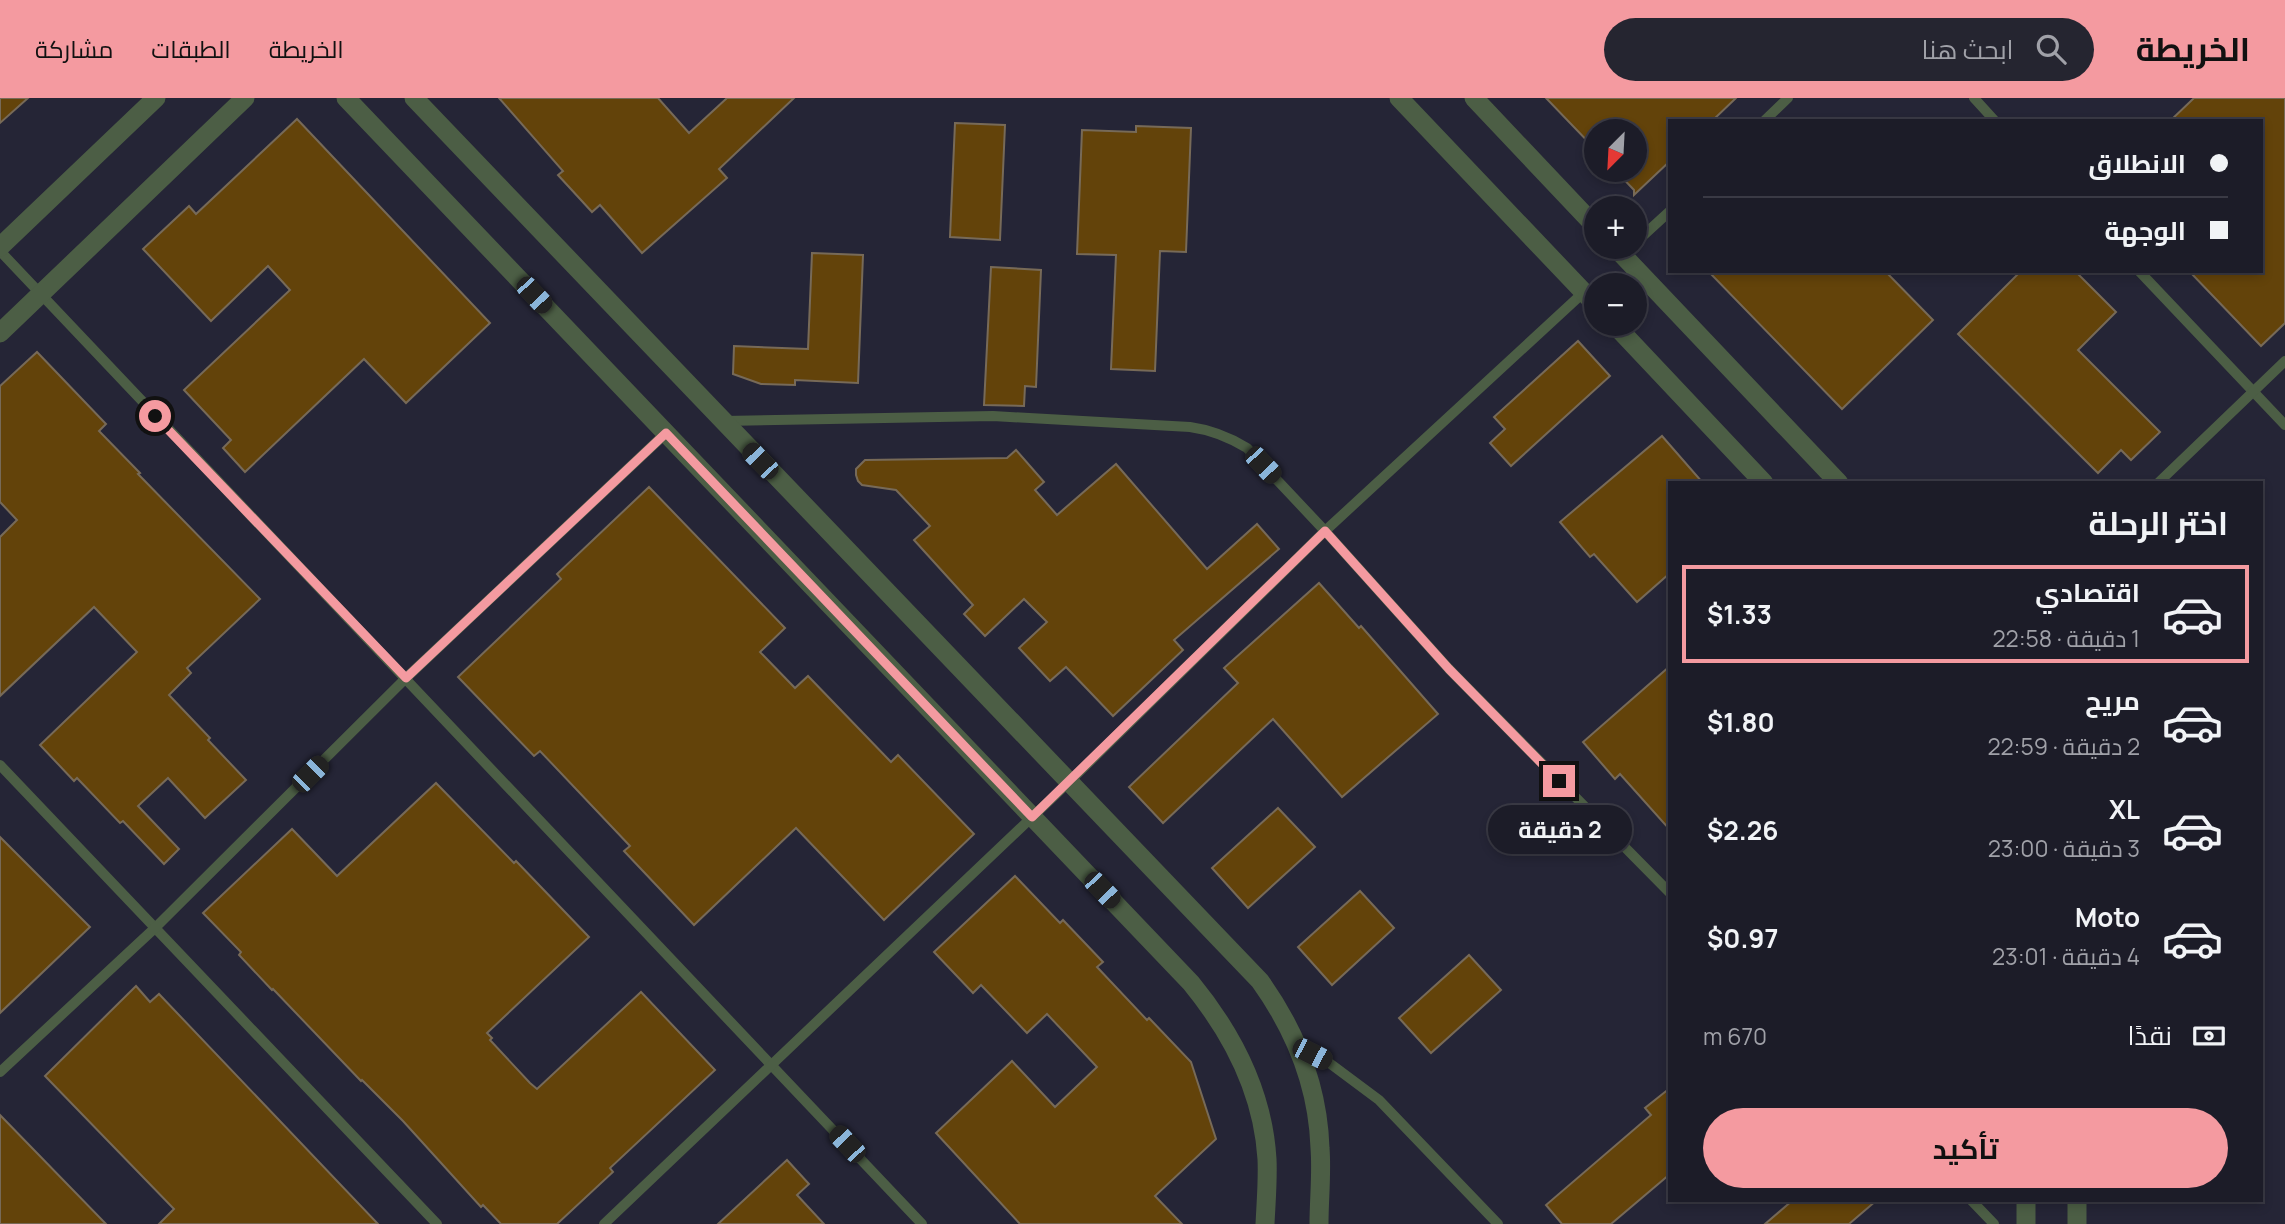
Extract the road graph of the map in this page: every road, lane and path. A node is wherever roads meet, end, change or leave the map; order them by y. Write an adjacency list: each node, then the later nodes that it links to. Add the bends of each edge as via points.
1 (156, 98): 14 (street)
2 (245, 98): 18 (street)
3 (346, 98): 26 (street)
4 (414, 98): 24 (street)
5 (1399, 98): 17 (street)
6 (1474, 98): 12 (street)
7 (1788, 98): 9 (lane)
8 (1974, 98): 10 (lane)
9 (1766, 119)
10 (1993, 119)
11 (1668, 213): 13 (lane)
12 (1584, 214)
13 (1647, 230)
14 (0, 249): 18 (lane)
15 (1636, 259): 28 (street)
16 (2140, 273): 23 (lane)
17 (1584, 293)
18 (40, 295): 20 (street); 31 (lane)
19 (1584, 304): 30 (lane)
20 (0, 333)
21 (1625, 336): 27 (street)
22 (2285, 361): 23 (lane)
23 (2253, 392): 25 (lane); 29 (lane)
24 (722, 421): 30 (lane, via 993,416 1206,429 1247,448); 33 (street)
25 (2285, 425)
26 (666, 433): 31 (lane); 34 (street)
27 (1763, 481)
28 (1837, 481)
29 (2160, 481)
30 (1325, 531): 33 (lane); 35 (lane, via 1449,669)
31 (406, 678): 36 (lane); 38 (lane)
32 (0, 765): 36 (lane)
33 (1070, 781): 34 (lane); 37 (street, via 1260,981)
34 (1032, 817): 38 (lane); 46 (street, via 1191,983 1224,1028 1249,1078 1263,1132)
35 (1668, 891)
36 (156, 928): 39 (lane); 43 (lane)
37 (1298, 1046): 47 (street, via 1318,1123); 48 (lane, via 1379,1100)
38 (772, 1065): 44 (lane); 45 (lane)
39 (0, 1072)
40 (1972, 1202): 49 (lane)
41 (2026, 1202): 50 (street)
42 (2077, 1202): 51 (street)
43 (437, 1224)
44 (604, 1224)
45 (922, 1224)
46 (1265, 1224)
47 (1319, 1224)
48 (1498, 1224)
49 (1994, 1224)
50 (2026, 1224)
51 (2077, 1224)

